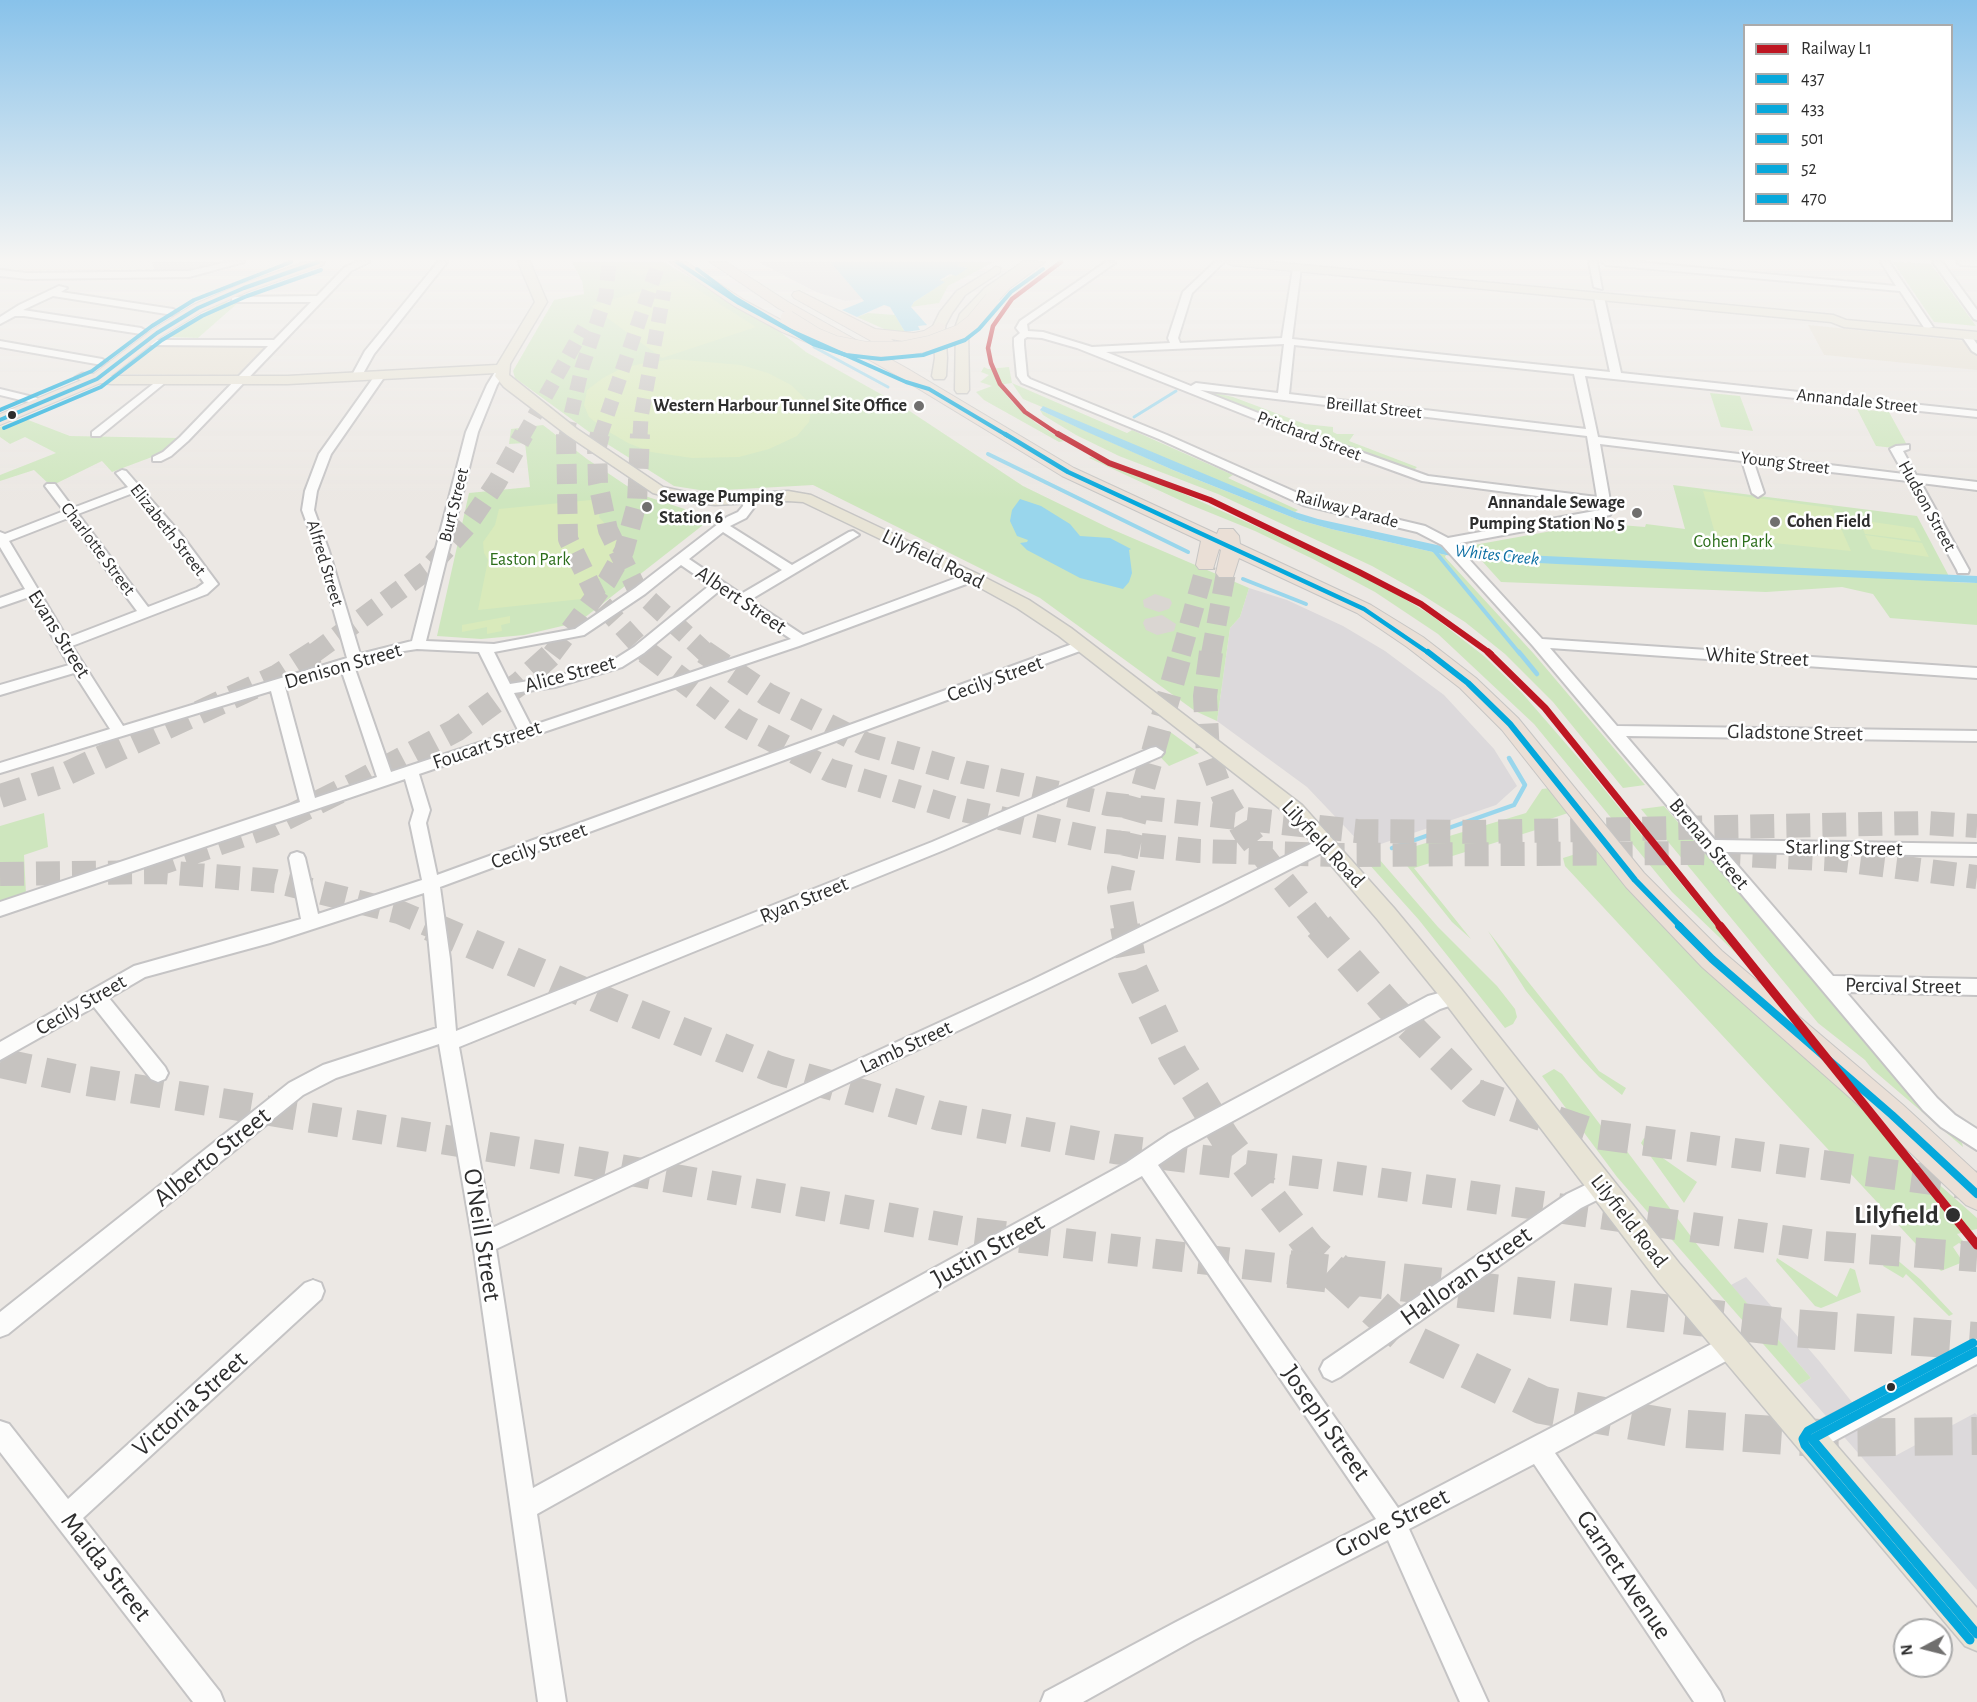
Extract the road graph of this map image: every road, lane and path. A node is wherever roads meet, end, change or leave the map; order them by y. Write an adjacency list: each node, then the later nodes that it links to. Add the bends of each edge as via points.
1 (134, 341): 24 (highway)
2 (136, 341): 31 (highway)
3 (264, 341): 20 (street)
4 (378, 341): 30 (street)
5 (518, 341): 25 (main road)
6 (817, 341): 32 (highway, via 906,382)
7 (830, 341): 10 (highway, bridge, via 865,349 902,349)
8 (851, 341): 32 (highway)
9 (880, 341): 32 (highway)
10 (937, 341)
11 (938, 341): 32 (main road)
12 (961, 341): 35 (main road)
13 (1019, 341): 61 (street, Railway Parade, via 1023,378 1307,502 1421,529)
14 (1064, 341): 23 (street, Pritchard Street)
15 (1174, 341): 22 (street)
16 (1278, 341): 22 (street, Annandale Street)
17 (1287, 341): 37 (street)
18 (1291, 341): 26 (street, Annandale Street)
19 (1609, 341): 28 (street)
20 (277, 342): 34 (street)
21 (0, 344): 24 (street)
22 (1176, 346): 23 (street, Annandale Street)
23 (1091, 350): 27 (street, Pritchard Street)
24 (102, 362): 31 (highway)
25 (502, 369): 29 (main road); 54 (main road, Lilyfield Road, via 509,384 645,483 671,495); 77 (street, Burt Street, via 472,432)
26 (1579, 372): 28 (street, Annandale Street); 43 (street)
27 (1158, 375): 37 (street, Breillat Street, via 1189,385); 55 (street, Pritchard Street, via 1305,436 1426,479)
28 (1616, 375): 40 (street, Annandale Street)
29 (380, 376): 30 (main road); 80 (street, Alfred Street, via 325,454 308,510 323,551)
30 (356, 377): 34 (main road)
31 (90, 378): 33 (main road); 38 (highway); 41 (highway)
32 (936, 379): 35 (highway)
33 (162, 380): 34 (main road); 42 (street)
34 (242, 380): 45 (street, via 174,449)
35 (958, 390): 59 (highway, via 1068,472)
36 (0, 392): 38 (street)
37 (1283, 398): 43 (street, Breillat Street)
38 (33, 400): 39 (highway)
39 (0, 412)
40 (1977, 414)
41 (0, 420)
42 (96, 434)
43 (1593, 436): 46 (street, Young Street); 55 (street)
44 (1905, 447): 48 (street, Hudson Street, via 1896,449)
45 (157, 459)
46 (1747, 459): 48 (street, Young Street); 52 (street)
47 (122, 473): 51 (street, Elizabeth Street)
48 (1911, 479): 50 (street, Young Street); 67 (street, Hudson Street)
49 (51, 486): 56 (street, Charlotte Street)
50 (1977, 486)
51 (135, 488): 56 (street); 73 (street, Elizabeth Street, via 211,585)
52 (1758, 493)
53 (744, 499): 54 (main road, Lilyfield Road); 57 (street, Denison Street, via 746,511); 68 (main road, Lilyfield Road, via 788,496 818,501)
54 (715, 500): 57 (street, via 729,511)
55 (1604, 501): 61 (street, via 1606,512 1599,516)
56 (72, 513): 60 (street); 73 (street, Charlotte Street)
57 (728, 521): 63 (street, Denison Street); 66 (street)
58 (853, 535): 66 (street)
59 (1226, 537): 64 (highway); 65 (highway); 65 (highway, via 1226,573 1242,565); 111 (highway, via 1349,585 1408,622 1466,668 1522,720 1665,893 1747,973 1896,1098)
60 (1, 538): 62 (street, Evans Street)
61 (1449, 544): 76 (street, Brenan Street)
62 (4, 553): 70 (street, Evans Street)
63 (681, 560): 69 (street, Albert Street); 79 (street, Denison Street, via 579,632)
64 (1206, 565)
65 (1270, 565): 111 (highway, via 1364,609 1467,683 1510,724 1609,849 1712,959)
66 (791, 570): 71 (street)
67 (1962, 570)
68 (972, 577): 74 (street, Foucart Street); 78 (main road, Lilyfield Road, via 1039,614)
69 (718, 585): 71 (street, Albert Street); 85 (street, Alice Street, via 617,664 555,682)
70 (32, 591): 72 (street); 75 (street, Evans Street)
71 (740, 600): 74 (street, Albert Street)
72 (0, 603)
73 (146, 613): 75 (street)
74 (801, 640): 86 (street, Foucart Street)
75 (65, 644): 81 (street, Evans Street)
76 (1538, 644): 82 (street, White Street); 87 (street, Brenan Street)
77 (417, 645): 79 (street, Denison Street); 80 (street, Denison Street)
78 (1083, 645): 95 (main road, Lilyfield Road, via 1282,799); 99 (street, Cecily Street)
79 (485, 649): 85 (street)
80 (351, 662): 83 (street, Denison Street); 93 (street, Alfred Street)
81 (78, 667): 84 (street); 88 (street, Evans Street)
82 (1977, 673)
83 (277, 685): 88 (street, Denison Street); 94 (street)
84 (0, 690)
85 (505, 690): 86 (street)
86 (526, 731): 92 (street, Foucart Street)
87 (1612, 731): 89 (street, Gladstone Street); 96 (street, Brenan Street)
88 (119, 732): 91 (street, Denison Street)
89 (1977, 736)
90 (1156, 752): 106 (street, Ryan Street, via 938,846)
91 (0, 768)
92 (410, 771): 93 (street, Foucart Street); 99 (street, O'Neill Street, via 421,809 418,823)
93 (386, 779): 94 (street, Foucart Street)
94 (309, 805): 100 (street, Foucart Street)
95 (1325, 844): 105 (main road, Lilyfield Road); 113 (street, Lamb Street, via 1038,985)
96 (1711, 846): 97 (street, Starling Street); 102 (street, Brenan Street)
97 (1977, 850)
98 (297, 858): 101 (street)
99 (431, 884): 101 (street, Cecily Street); 106 (street, O'Neill Street)
100 (0, 909)
101 (310, 923): 104 (street, Cecily Street, via 140,971)
102 (1828, 984): 103 (street, Percival Street); 109 (street, Brenan Street, via 1930,1104)
103 (1977, 987)
104 (95, 995): 107 (street, Cecily Street); 108 (street)
105 (1454, 997): 110 (street, Justin Street, via 1435,1002 1176,1141); 112 (main road, Lilyfield Road)
106 (448, 1037): 113 (street, O'Neill Street); 115 (street, Alberto Street, via 330,1071 297,1089)
107 (0, 1052)
108 (158, 1073)
109 (1977, 1141)
110 (1145, 1163): 122 (street, Justin Street); 124 (street, Joseph Street)
111 (1972, 1183)
112 (1602, 1187): 116 (main road, Lilyfield Road); 118 (street, Halloran Street, via 1574,1201)
113 (484, 1243): 122 (street, O'Neill Street)
114 (313, 1291): 123 (street, Victoria Street)
115 (0, 1326)
116 (1731, 1346): 120 (main road, Lilyfield Road); 121 (street, Grove Street)
117 (1977, 1352): 120 (street)
118 (1332, 1369)
119 (0, 1433): 123 (street, Maida Street)
120 (1812, 1439): 125 (main road, Lilyfield Road)
121 (1538, 1449): 124 (street, Grove Street); 130 (street, Garnet Avenue)
122 (524, 1507): 127 (street, O'Neill Street)
123 (67, 1516): 126 (street, Maida Street)
124 (1393, 1522): 128 (street, Grove Street); 129 (street, Joseph Street)
125 (1977, 1634)
126 (210, 1702)
127 (552, 1702)
128 (1055, 1702)
129 (1474, 1702)
130 (1710, 1702)

